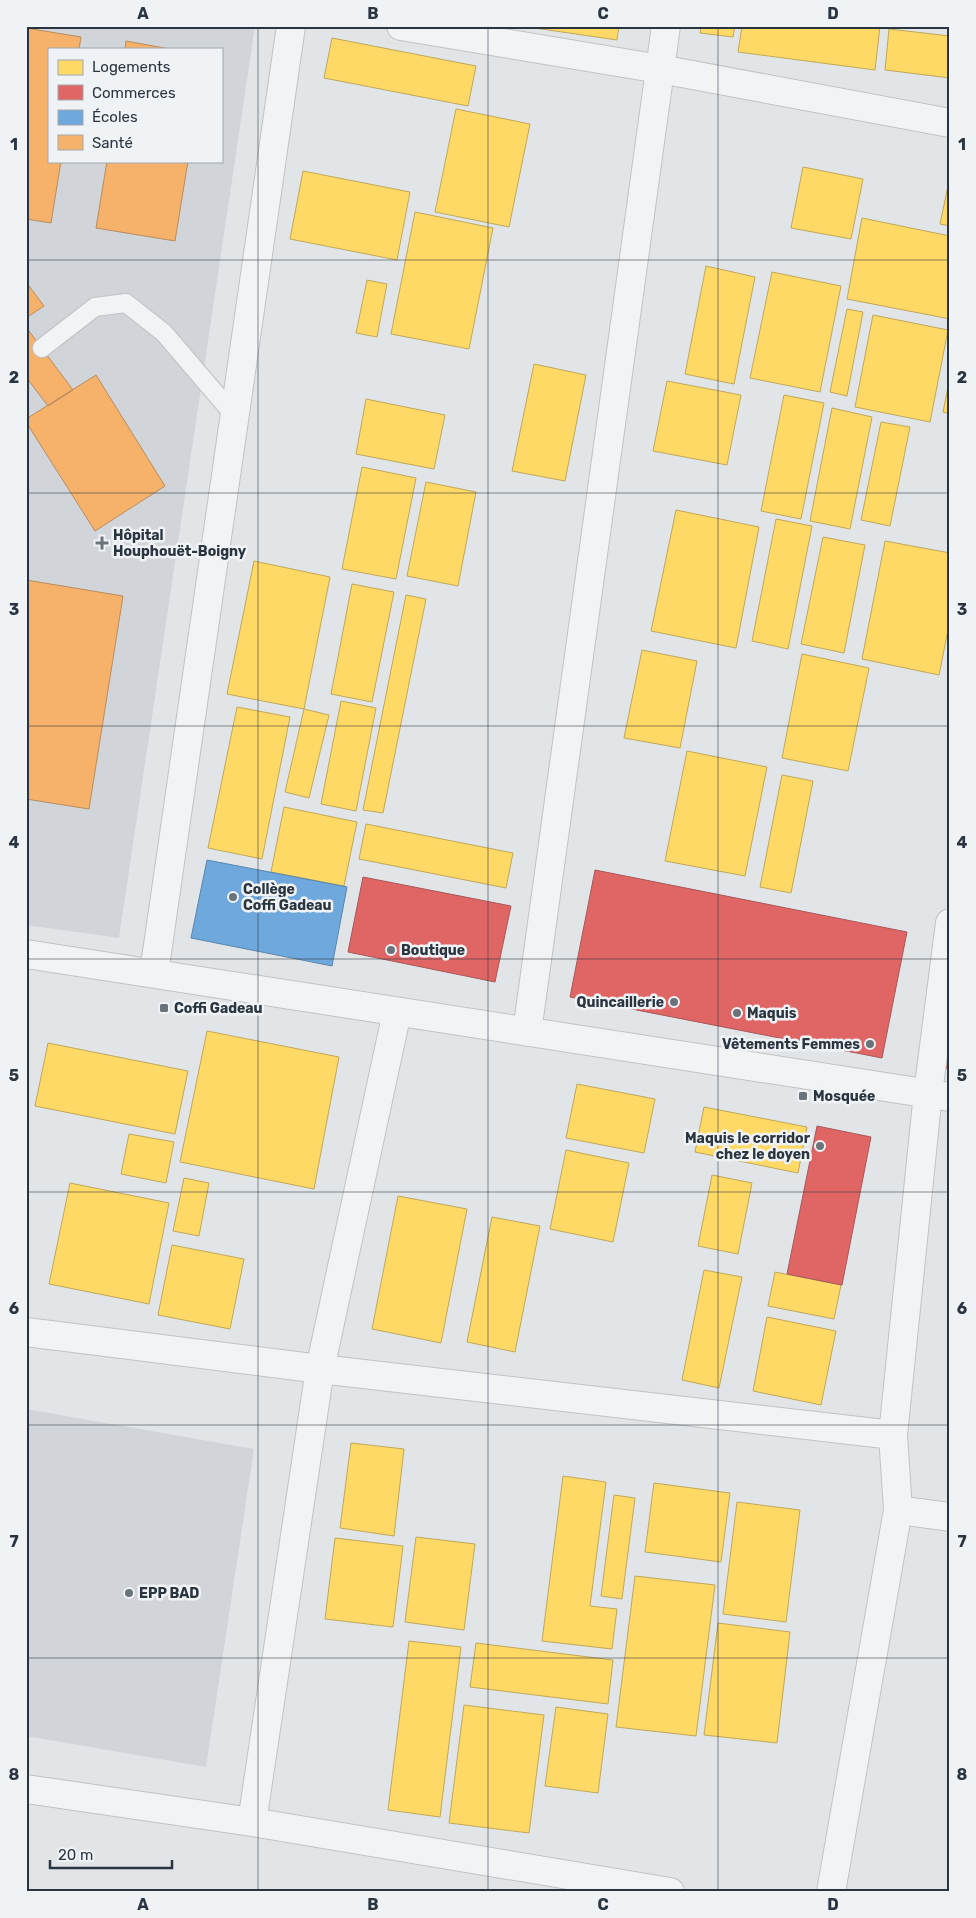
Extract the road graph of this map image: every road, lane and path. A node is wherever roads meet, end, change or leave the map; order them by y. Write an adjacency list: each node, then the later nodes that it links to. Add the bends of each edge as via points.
1 (291, 26): 7 (street)
2 (401, 26): 4 (street)
3 (666, 26): 4 (street)
4 (660, 69): 5 (street); 12 (street)
5 (950, 122)
6 (42, 348): 7 (lane, via 95,307 126,304 164,333)
7 (234, 415): 10 (street)
8 (950, 923): 13 (street)
9 (26, 954): 10 (street)
10 (154, 973): 11 (street)
11 (397, 1012): 12 (street); 15 (street)
12 (527, 1032): 13 (street)
13 (939, 1095): 16 (street)
14 (26, 1332): 15 (street)
15 (320, 1369): 16 (street); 20 (street)
16 (893, 1435): 17 (street)
17 (898, 1510): 18 (street); 22 (street)
18 (950, 1517)
19 (26, 1789): 20 (street)
20 (252, 1822): 21 (street)
21 (670, 1892)
22 (831, 1892)

